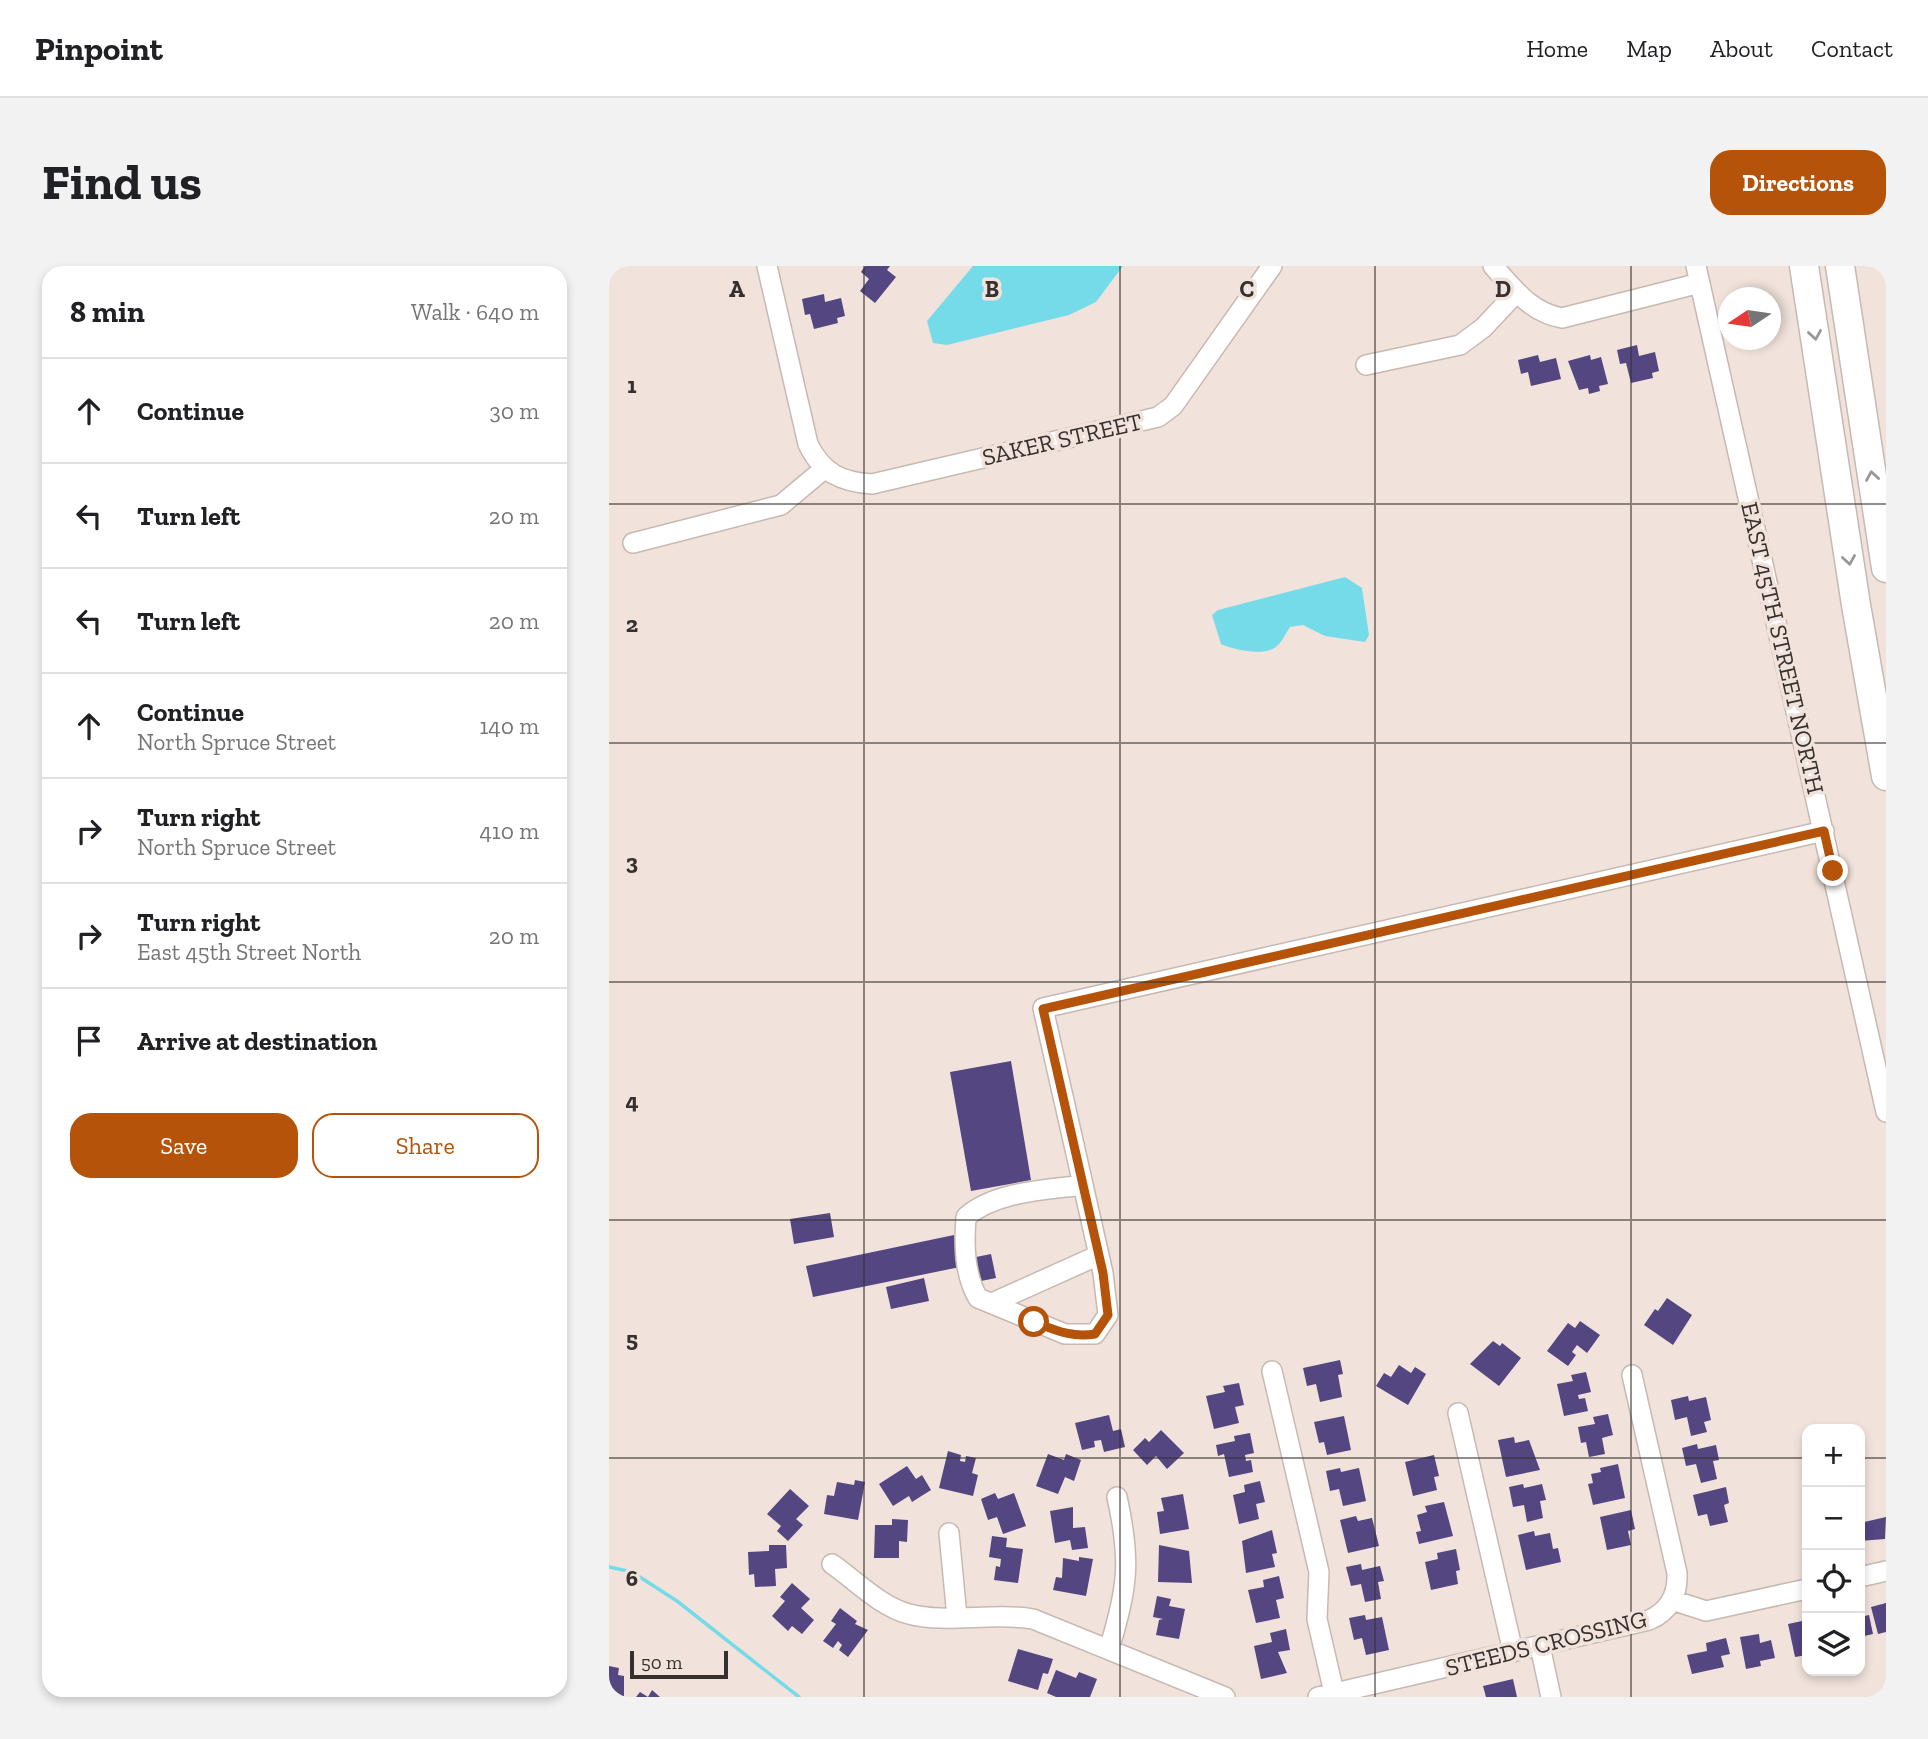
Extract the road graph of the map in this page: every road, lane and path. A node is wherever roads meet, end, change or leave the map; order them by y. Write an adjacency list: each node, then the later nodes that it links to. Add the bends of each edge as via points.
1 (1272, 266): 9 (street, SAKER STREET, via 1173,406 1159,417 872,484 847,482)
2 (1493, 266): 7 (street)
3 (771, 267): 9 (street, via 808,444)
4 (1804, 267): 12 (highway, one-way to 12)
5 (1698, 274): 7 (street, via 1562,317 1545,314); 13 (street, EAST 45TH STREET NORTH)
6 (1841, 274): 11 (highway, one-way to 6)
7 (1516, 293): 8 (street, via 1460,345)
8 (1366, 365)
9 (824, 469): 10 (street, via 781,505)
10 (633, 543)
11 (1886, 568)
12 (1886, 776)
13 (1824, 831): 14 (street, EAST 45TH STREET NORTH); 15 (street, via 1043,1009)
14 (1886, 1112)
15 (1083, 1185): 16 (street); 17 (street, via 1002,1199 966,1217 964,1246 972,1288 978,1298)
16 (1101, 1264): 17 (street); 17 (street, via 1108,1315 1095,1334 1065,1334)
17 (992, 1303)
18 (1272, 1371): 32 (street, via 1319,1572 1317,1619)
19 (1632, 1375): 27 (street, via 1675,1565 1677,1585)
20 (1458, 1413): 31 (street)
21 (1117, 1497): 30 (street, via 1128,1572)
22 (949, 1533): 28 (street)
23 (832, 1564): 28 (street, via 908,1614)
24 (1886, 1571): 25 (street)
25 (1865, 1576)
26 (1802, 1589): 27 (street, STEEDS CROSSING, via 1706,1611)
27 (1672, 1600): 29 (street, STEEDS CROSSING, via 1649,1620)
28 (957, 1617): 30 (street, via 999,1614 1033,1619)
29 (1540, 1646): 31 (street, STEEDS CROSSING); 34 (street)
30 (1109, 1649): 33 (street)
31 (1513, 1653): 32 (street, STEEDS CROSSING)
32 (1329, 1696)
33 (1225, 1697)
34 (1551, 1697)

